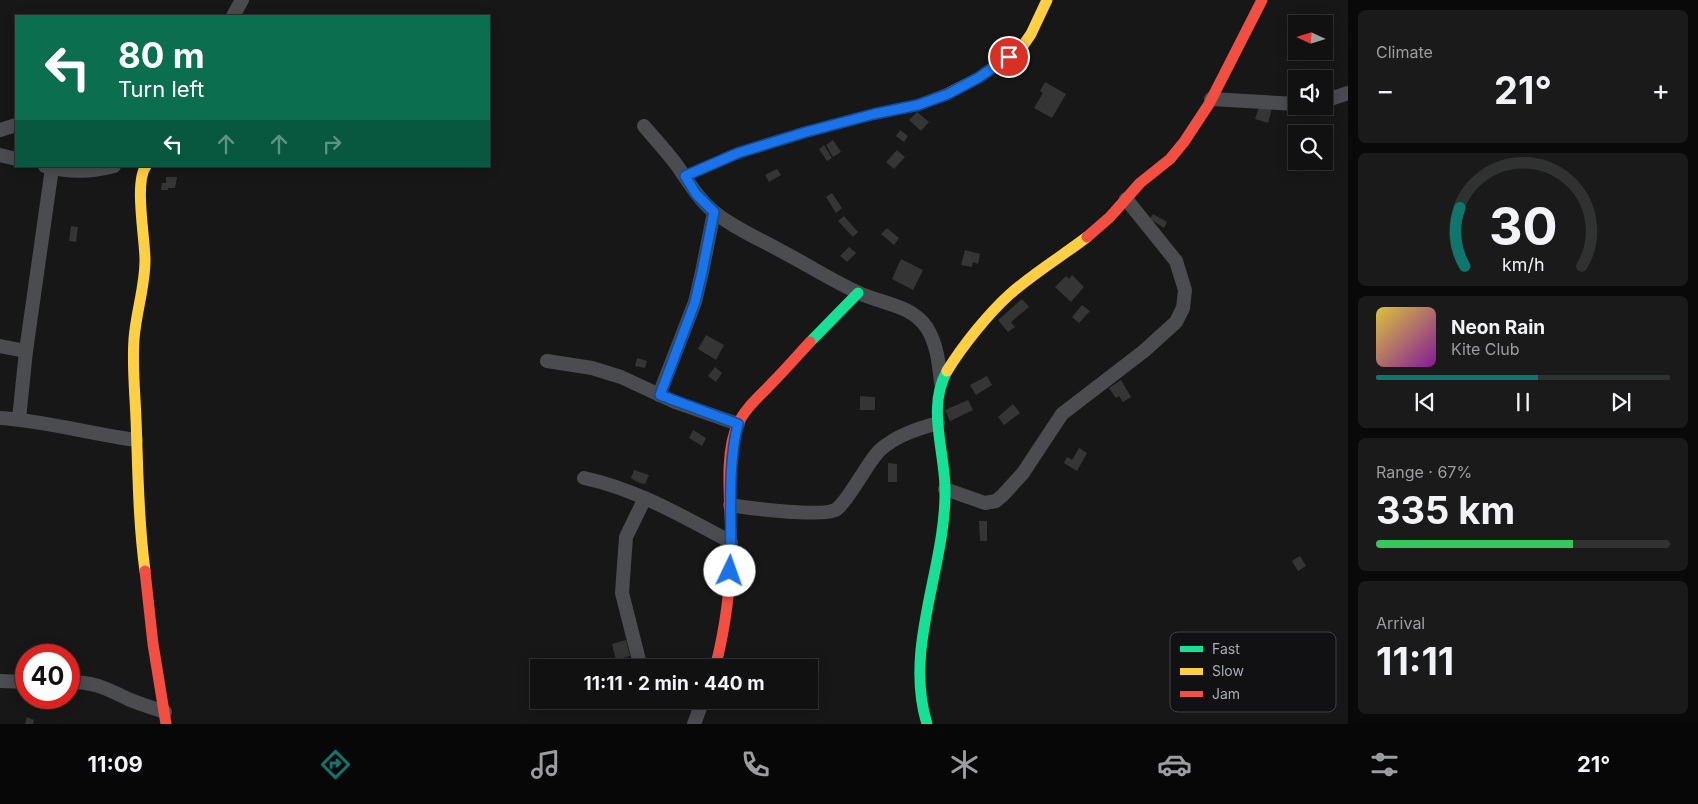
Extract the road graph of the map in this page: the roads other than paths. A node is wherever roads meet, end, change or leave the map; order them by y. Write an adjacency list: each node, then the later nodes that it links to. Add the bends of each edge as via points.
1 (242, 0): 4 (street)
2 (1047, 0): 17 (street, via 1022,47 978,78 948,94 738,153)
3 (1262, 0): 7 (street)
4 (234, 15)
5 (1348, 93): 6 (street)
6 (1333, 98)
7 (1211, 99): 8 (street); 18 (street, via 1169,160)
8 (1288, 104)
9 (15, 125): 11 (street)
10 (644, 126): 17 (street)
11 (0, 130)
12 (0, 155): 13 (street)
13 (15, 159)
14 (48, 167): 15 (street, via 82,171); 22 (street)
15 (111, 167)
16 (145, 167): 30 (street, via 140,183 144,278 134,338)
17 (685, 176): 19 (street, via 696,194)
18 (1126, 199): 24 (street, via 1099,227 998,305); 32 (street, via 1176,261 1185,290 1183,308 1176,322 1062,414 1023,473 996,501 985,503)
19 (714, 212): 20 (street, via 740,230); 25 (street, via 695,302)
20 (858, 293): 24 (street, via 910,312 926,327 934,343); 29 (street, via 756,400)
21 (0, 346): 22 (street)
22 (26, 351): 27 (street)
23 (548, 362): 25 (street, via 592,368)
24 (941, 383): 28 (street)
25 (660, 395): 29 (street)
26 (0, 418): 27 (street)
27 (19, 419): 30 (street)
28 (938, 423): 32 (street); 34 (street, via 896,437 879,451 836,509 796,512)
29 (738, 424): 34 (street, via 733,445)
30 (136, 440): 42 (street, via 141,543)
31 (584, 478): 33 (street)
32 (945, 489): 44 (street, via 920,664 919,695)
33 (645, 498): 35 (street); 36 (street, via 626,537 622,593)
34 (730, 505): 35 (street)
35 (731, 542): 37 (street)
36 (639, 659)
37 (718, 659)
38 (0, 681): 39 (street)
39 (15, 682)
40 (80, 682): 42 (street, via 105,687)
41 (700, 709): 43 (street)
42 (166, 718)
43 (694, 724)
44 (927, 724)

